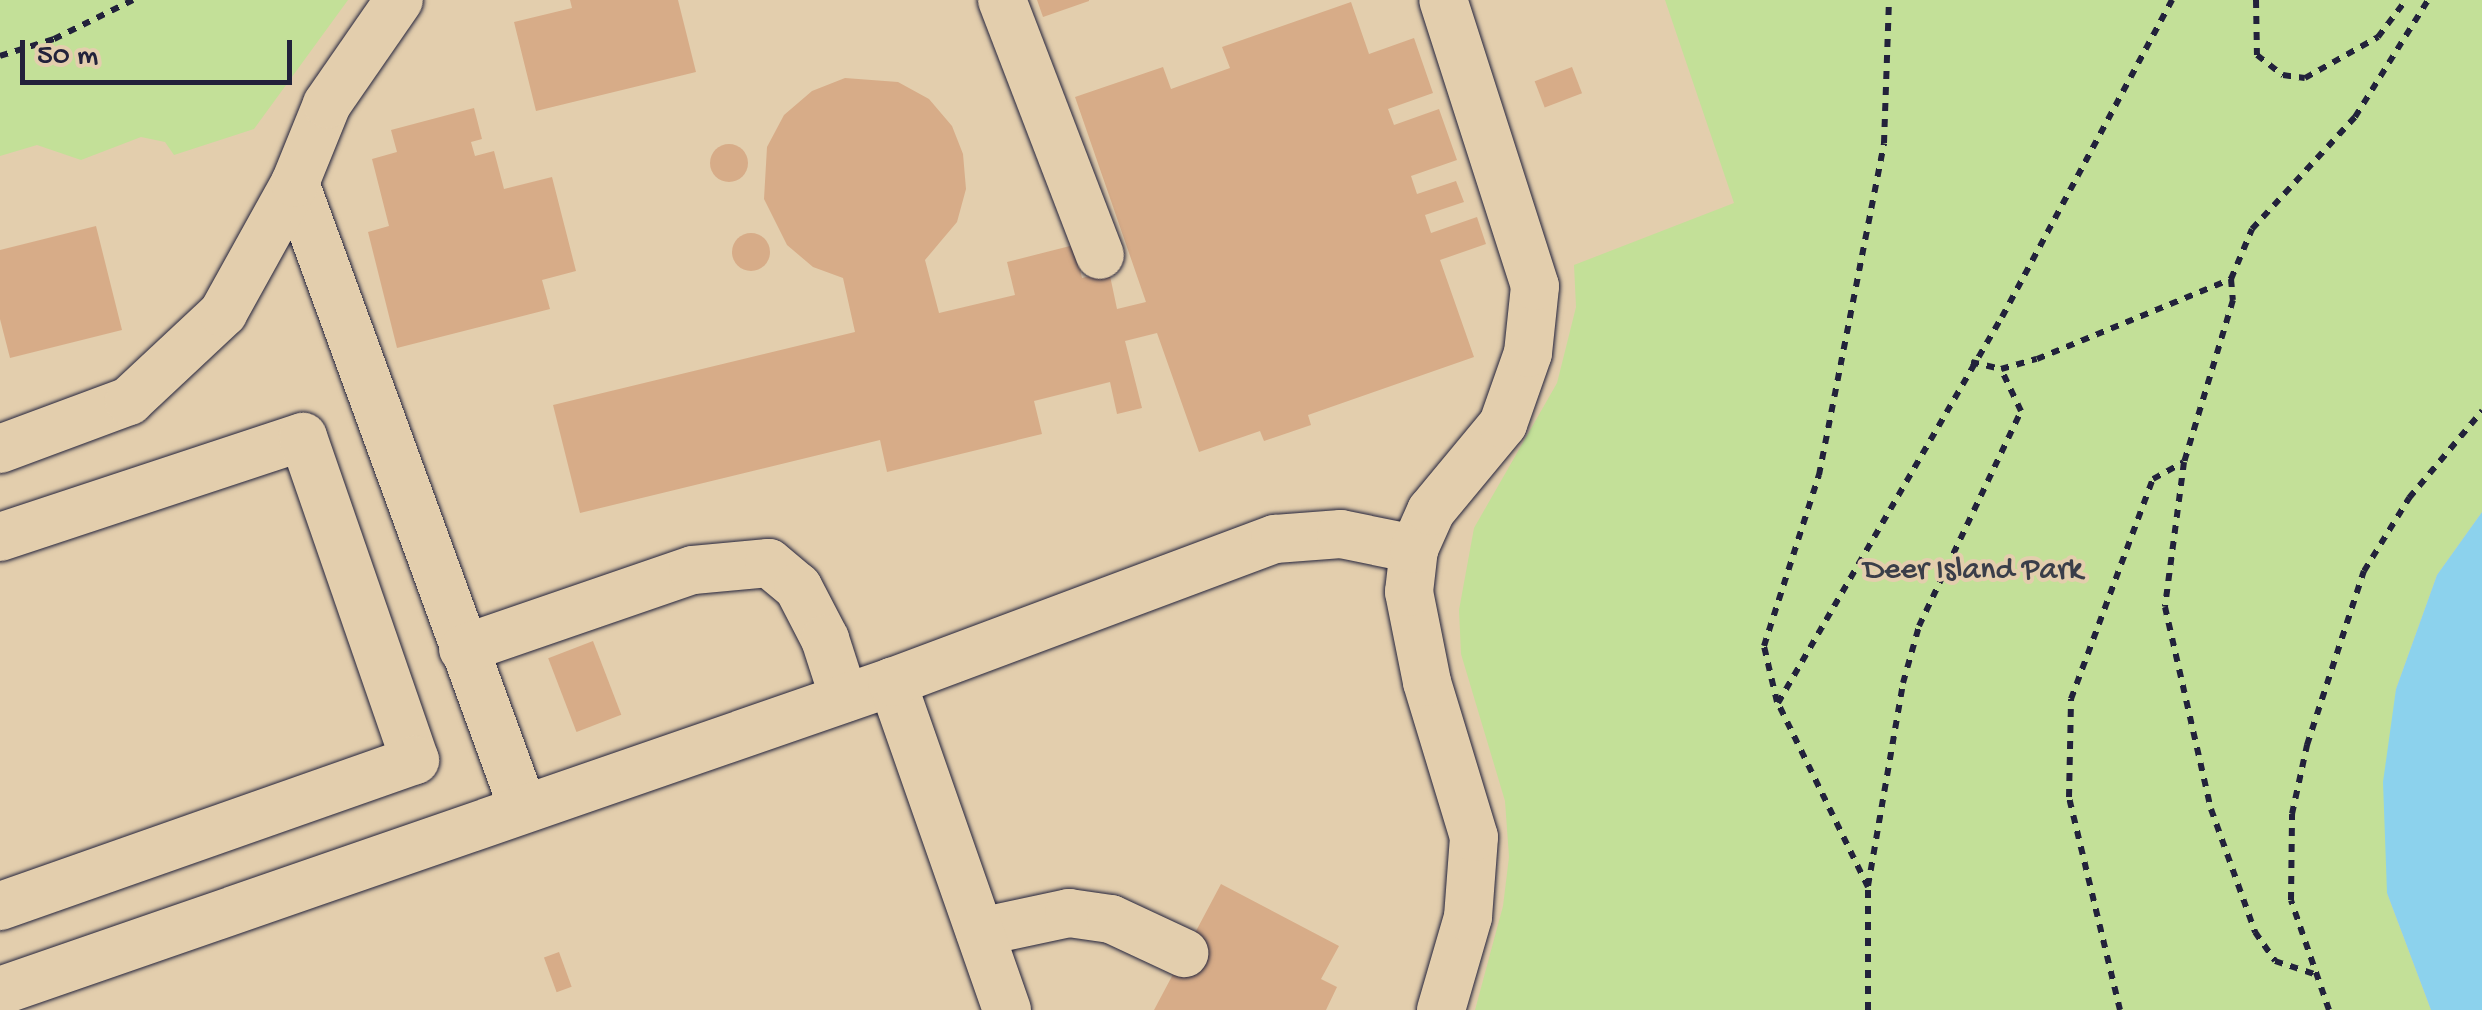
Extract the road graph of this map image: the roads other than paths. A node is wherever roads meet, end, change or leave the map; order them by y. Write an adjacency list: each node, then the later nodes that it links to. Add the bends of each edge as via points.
1 (398, 0): 4 (street, via 327,104)
2 (1002, 0): 5 (street)
3 (1443, 0): 8 (street, via 1535,286 1528,353 1503,424 1431,510)
4 (295, 183): 6 (street, via 222,313 128,401); 9 (street)
5 (1100, 255)
6 (0, 449)
7 (0, 537): 13 (street, via 303,436 415,760)
8 (1414, 549): 10 (street, via 1341,534 1275,539); 18 (street, via 1410,592 1428,682 1474,836 1468,917)
9 (464, 649): 11 (street, via 693,570 770,563 798,587 825,639); 12 (street)
10 (892, 682): 11 (street); 14 (street)
11 (844, 698): 12 (street)
12 (523, 808): 16 (street)
13 (0, 906)
14 (980, 932): 15 (street, via 1070,913 1111,919); 17 (street)
15 (1184, 953)
16 (0, 991)
17 (1008, 1010)
18 (1441, 1010)

